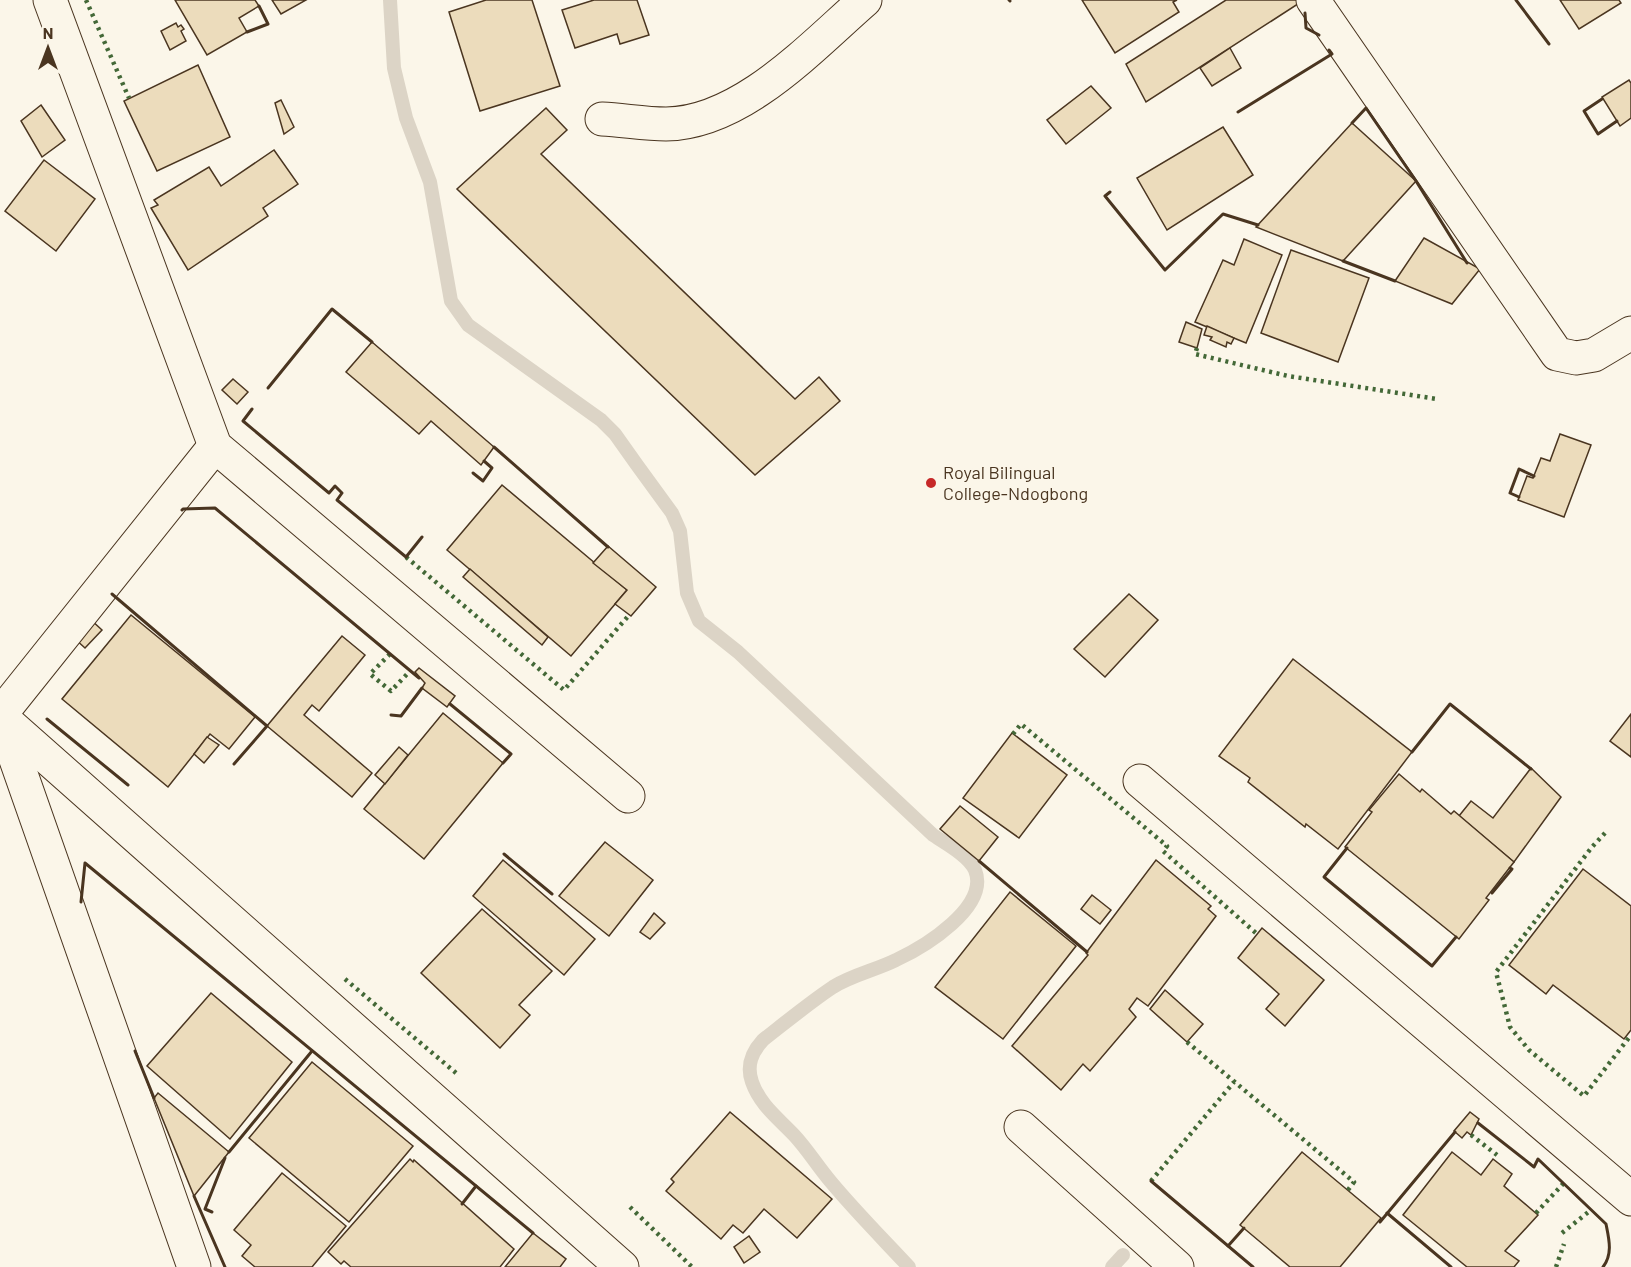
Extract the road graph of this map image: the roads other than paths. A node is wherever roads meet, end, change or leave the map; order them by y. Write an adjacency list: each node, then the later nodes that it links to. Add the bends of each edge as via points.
1 (50, 0): 6 (street)
2 (865, 0): 4 (street, via 767,86 714,116 668,124)
3 (1313, 0): 5 (street, via 1557,354 1575,358 1594,355)
4 (602, 119)
5 (1631, 333)
6 (215, 446): 7 (street); 9 (street)
7 (0, 716): 12 (street); 13 (street)
8 (1140, 781): 11 (street)
9 (628, 796)
10 (1021, 1127): 14 (street)
11 (1631, 1199)
12 (194, 1267)
13 (622, 1267)
14 (1177, 1267)

